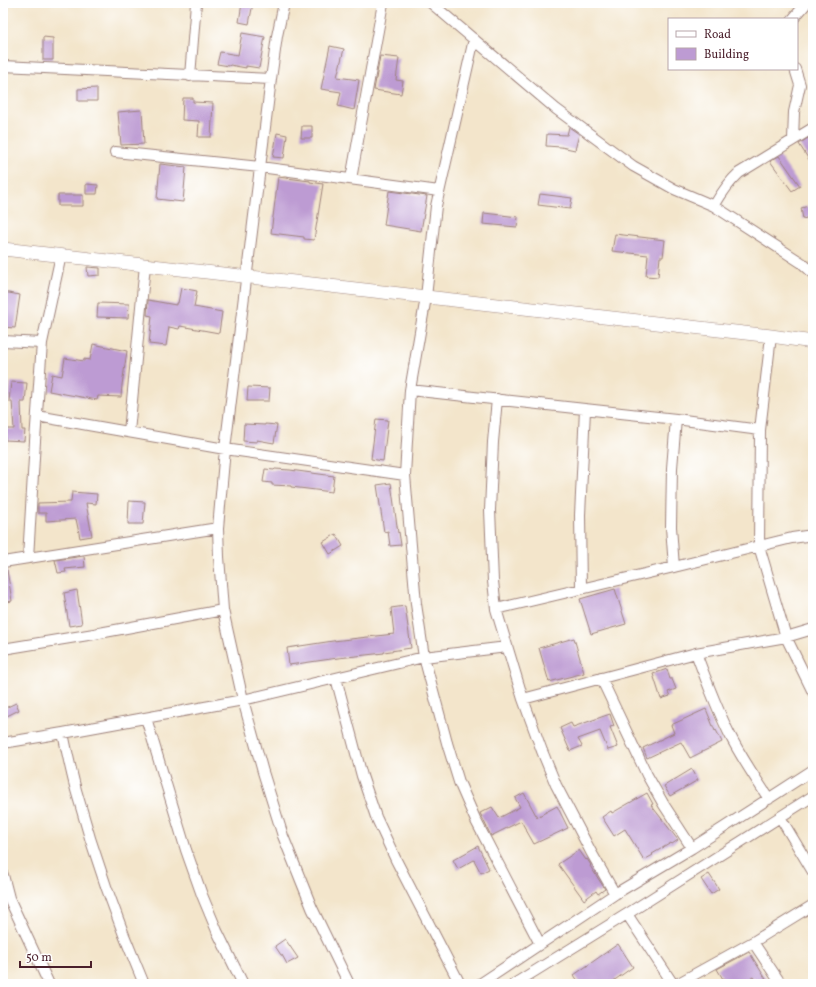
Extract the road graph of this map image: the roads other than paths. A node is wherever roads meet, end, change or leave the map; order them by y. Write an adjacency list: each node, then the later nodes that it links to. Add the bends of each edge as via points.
1 (196, 3): 10 (street)
2 (284, 3): 11 (street)
3 (383, 3): 16 (street)
4 (431, 3): 7 (street)
5 (805, 5): 6 (street)
6 (794, 18)
7 (474, 39): 17 (street); 18 (street, via 556,109 633,166 674,189)
8 (3, 66): 10 (street)
9 (796, 70): 13 (street, via 800,85 794,112)
10 (190, 76): 11 (street)
11 (271, 79): 15 (street)
12 (813, 128): 13 (street)
13 (793, 140): 18 (street, via 739,173 724,189)
14 (115, 152): 15 (street)
15 (260, 167): 16 (street); 23 (street)
16 (351, 179): 17 (street)
17 (439, 190): 24 (street)
18 (714, 206): 22 (street, via 802,263)
19 (3, 249): 20 (main road)
20 (61, 255): 21 (main road); 29 (street)
21 (145, 265): 23 (main road); 36 (street)
22 (813, 273)
23 (246, 276): 24 (main road); 37 (street)
24 (426, 297): 25 (main road); 30 (street)
25 (771, 336): 26 (main road); 28 (main road); 35 (street)
26 (813, 336)
27 (3, 341): 29 (street)
28 (813, 342)
29 (42, 343): 33 (street)
30 (410, 390): 31 (street); 38 (street)
31 (497, 399): 32 (street); 47 (street, via 490,510)
32 (585, 410): 34 (street); 45 (street, via 580,515)
33 (36, 416): 36 (street); 42 (street)
34 (676, 419): 35 (street); 44 (street, via 672,468)
35 (760, 430): 41 (street)
36 (129, 432): 37 (street)
37 (225, 449): 38 (street); 39 (street)
38 (404, 475): 53 (street, via 416,604)
39 (218, 528): 42 (street); 46 (street)
40 (813, 535): 41 (street)
41 (759, 546): 44 (street); 49 (street)
42 (28, 558): 43 (street)
43 (3, 562)
44 (674, 567): 45 (street)
45 (581, 589): 47 (street)
46 (223, 610): 51 (street); 58 (street)
47 (496, 610): 50 (street)
48 (813, 629): 49 (street)
49 (786, 637): 52 (street); 56 (street)
50 (507, 647): 53 (street); 57 (street)
51 (3, 649)
52 (696, 653): 55 (street); 64 (street, via 729,734)
53 (424, 657): 54 (street); 74 (street, via 459,782 476,821)
54 (336, 678): 58 (street); 79 (street, via 362,776 376,817)
55 (601, 678): 57 (street); 66 (street, via 647,775)
56 (813, 692)
57 (524, 699): 69 (street, via 556,784)
58 (242, 700): 59 (street); 78 (street, via 283,836 312,908)
59 (146, 718): 60 (street); 77 (street, via 202,895)
60 (63, 733): 61 (street); 76 (street, via 76,790 95,853)
61 (3, 743)
62 (813, 770): 64 (street)
63 (813, 796): 65 (street)
64 (769, 799): 66 (street)
65 (780, 817): 67 (street); 72 (street)
66 (692, 848): 69 (street)
67 (813, 872)
68 (3, 875): 70 (street)
69 (615, 894): 74 (street)
70 (6, 899): 75 (street)
71 (813, 905): 73 (street)
72 (627, 914): 81 (street); 82 (street)
73 (753, 942): 83 (street); 84 (street)
74 (540, 944): 80 (street)
75 (49, 984)
76 (144, 984)
77 (243, 984)
78 (349, 984)
79 (460, 984)
80 (480, 984)
81 (514, 984)
82 (673, 984)
83 (677, 984)
84 (781, 984)

